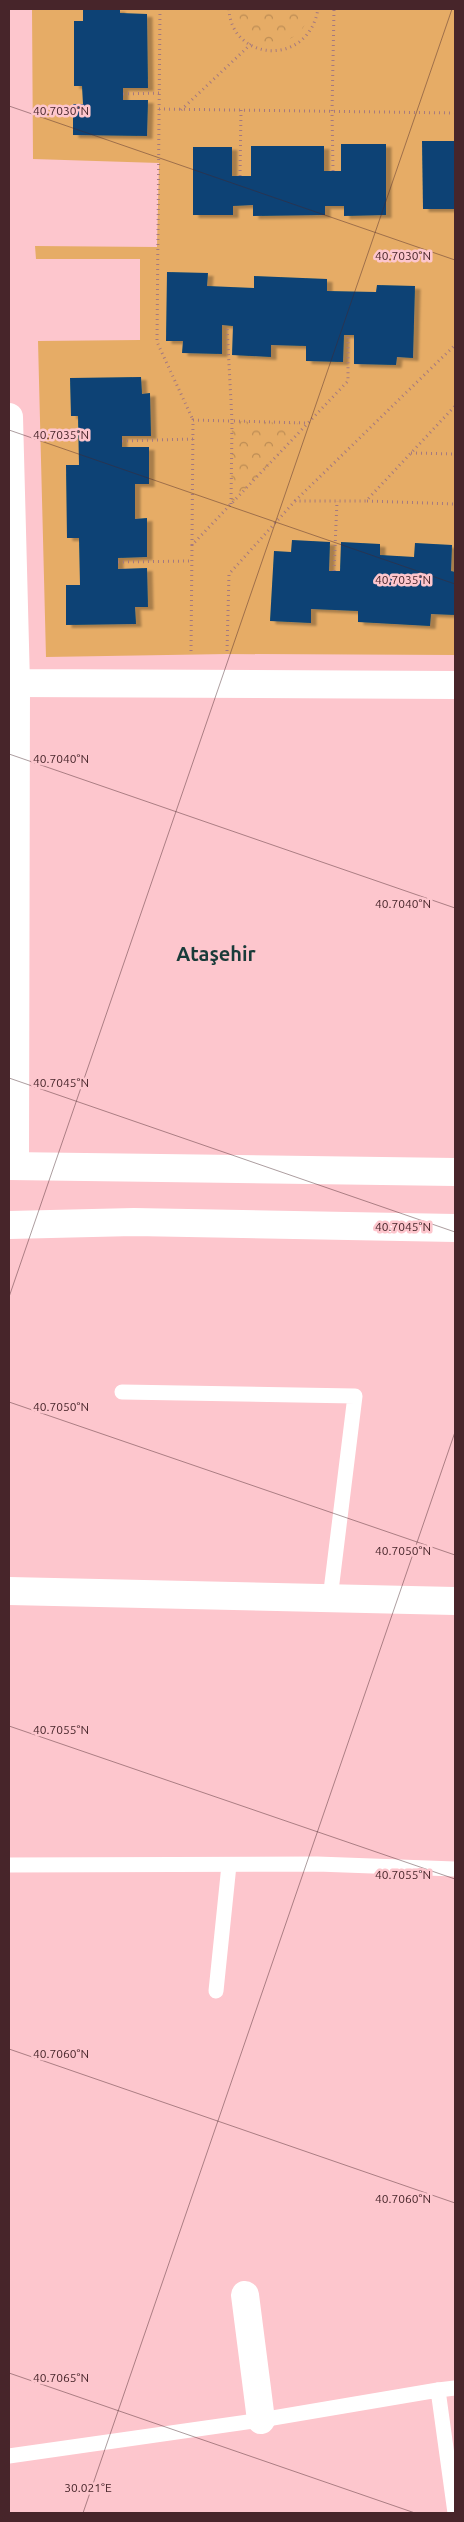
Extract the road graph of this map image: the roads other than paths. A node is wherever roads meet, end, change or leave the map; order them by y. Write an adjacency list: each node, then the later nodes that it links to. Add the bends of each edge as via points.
1 (9, 417): 2 (street)
2 (12, 683): 3 (street); 4 (street)
3 (455, 685)
4 (12, 1166): 5 (street)
5 (455, 1172)
6 (9, 1224): 7 (street, via 134,1222)
7 (455, 1228)
8 (122, 1392): 10 (lane, via 355,1396)
9 (9, 1591): 10 (street)
10 (330, 1599): 11 (street)
11 (455, 1601)
12 (9, 1865): 13 (lane)
13 (229, 1865): 14 (lane, via 317,1864); 15 (lane)
14 (455, 1869)
15 (216, 1991)
16 (245, 2295): 19 (street)
17 (455, 2388): 18 (lane)
18 (438, 2390): 19 (lane); 21 (lane)
19 (262, 2420): 20 (lane)
20 (9, 2456)
21 (455, 2513)

